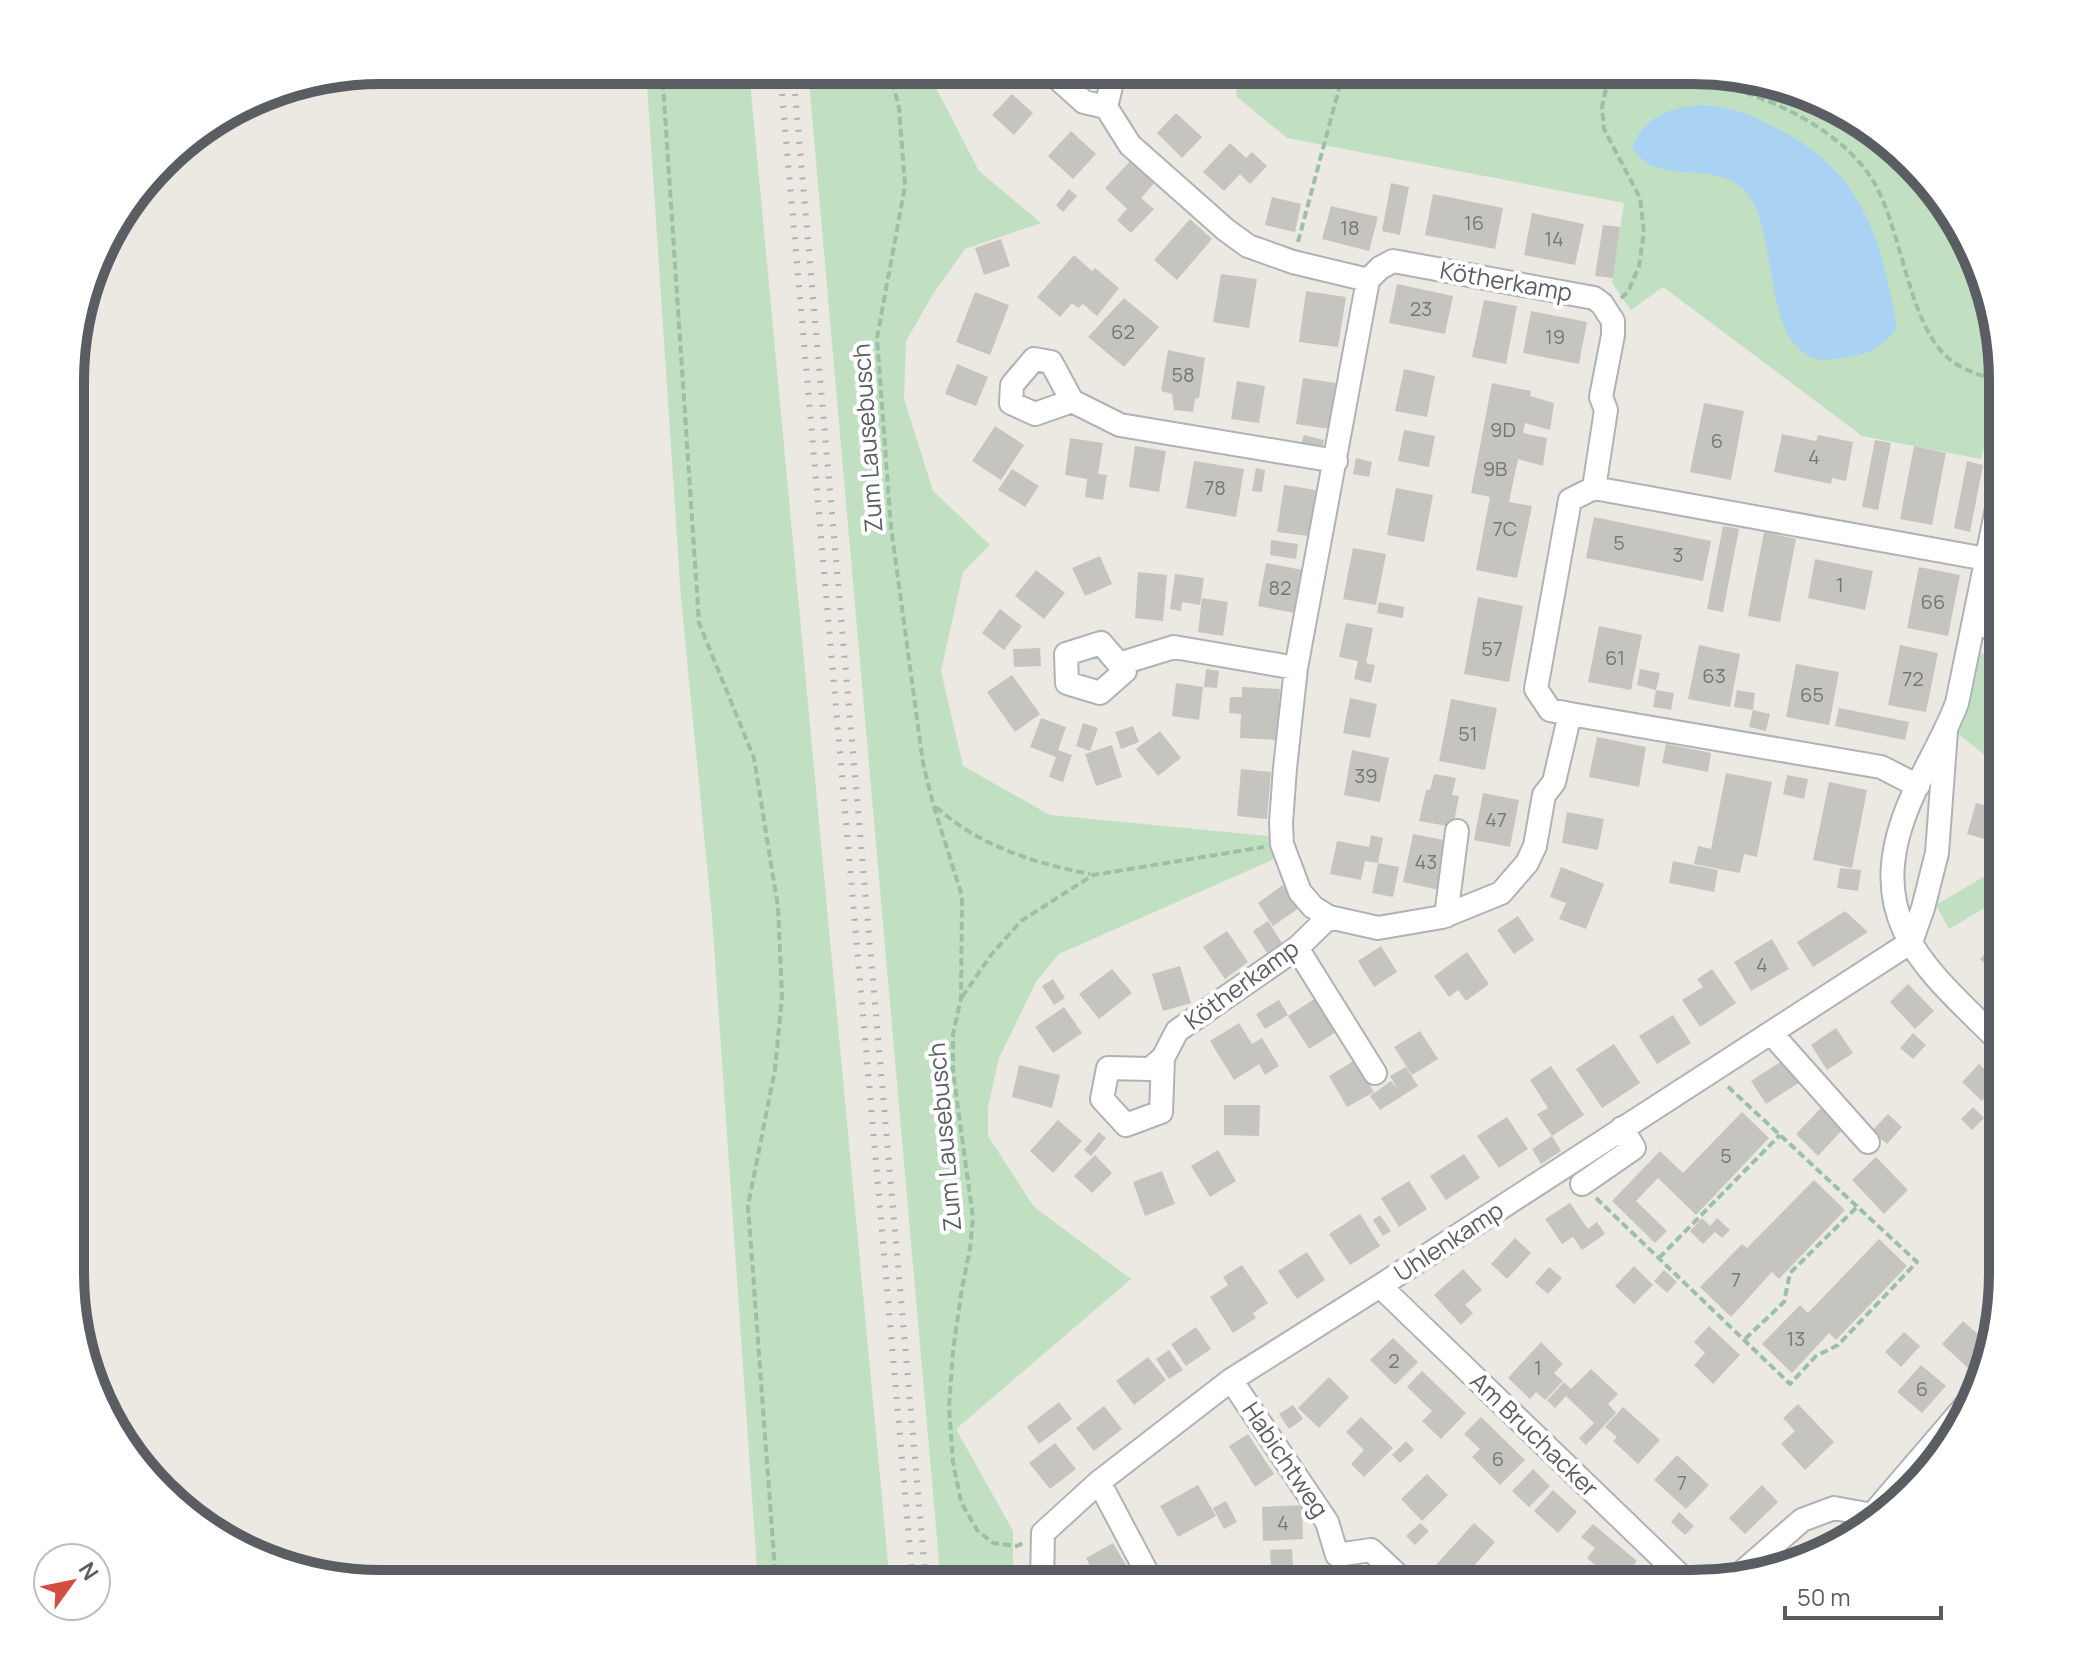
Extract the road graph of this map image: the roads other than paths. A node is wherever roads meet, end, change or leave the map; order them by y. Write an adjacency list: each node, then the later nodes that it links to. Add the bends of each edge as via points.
1 (1064, 84): 3 (street, via 1084,102)
2 (1112, 84): 3 (street)
3 (1106, 107): 4 (street, via 1130,145 1248,246)
4 (1368, 280): 6 (street); 7 (street, Kötherkamp, via 1393,261 1594,298 1613,321)
5 (1072, 401): 6 (street, via 1120,425)
6 (1336, 461): 13 (street)
7 (1594, 488): 9 (street); 14 (street, via 1570,500 1536,689 1550,710)
8 (1989, 545): 9 (street)
9 (1986, 559): 10 (street)
10 (1974, 625): 11 (street); 15 (street)
11 (1989, 627)
12 (1119, 664): 13 (street, via 1174,647)
13 (1296, 668): 19 (street, via 1282,844 1300,892)
14 (1570, 714): 16 (street, via 1881,767); 18 (street, via 1527,863 1501,893)
15 (1946, 731): 16 (street); 20 (street, via 1937,853)
16 (1918, 786): 20 (street, via 1894,848 1891,874 1900,921)
17 (1457, 831): 18 (street)
18 (1446, 916): 19 (street, via 1378,928)
19 (1329, 917): 21 (street, Kötherkamp)
20 (1911, 942): 22 (street, via 1922,964); 23 (street, Uhlenkamp)
21 (1297, 948): 24 (street, Kötherkamp, via 1177,1031); 25 (street)
22 (1989, 1031)
23 (1771, 1033): 26 (street, Uhlenkamp); 27 (street)
24 (1163, 1058)
25 (1375, 1073)
26 (1622, 1128): 28 (street, via 1634,1148); 29 (street, Uhlenkamp)
27 (1868, 1142)
28 (1582, 1184)
29 (1380, 1286): 30 (street, Uhlenkamp); 39 (street, Am Bruchacker)
30 (1231, 1380): 32 (street, Uhlenkamp); 38 (street, Habichtweg, via 1327,1522 1337,1555 1371,1550)
31 (1941, 1435): 33 (street)
32 (1099, 1482): 36 (street, Uhlenkamp, via 1043,1533); 37 (street)
33 (1893, 1492)
34 (1865, 1515): 35 (street, via 1834,1508 1802,1520)
35 (1752, 1564)
36 (1042, 1570)
37 (1146, 1570)
38 (1392, 1570)
39 (1674, 1570)

